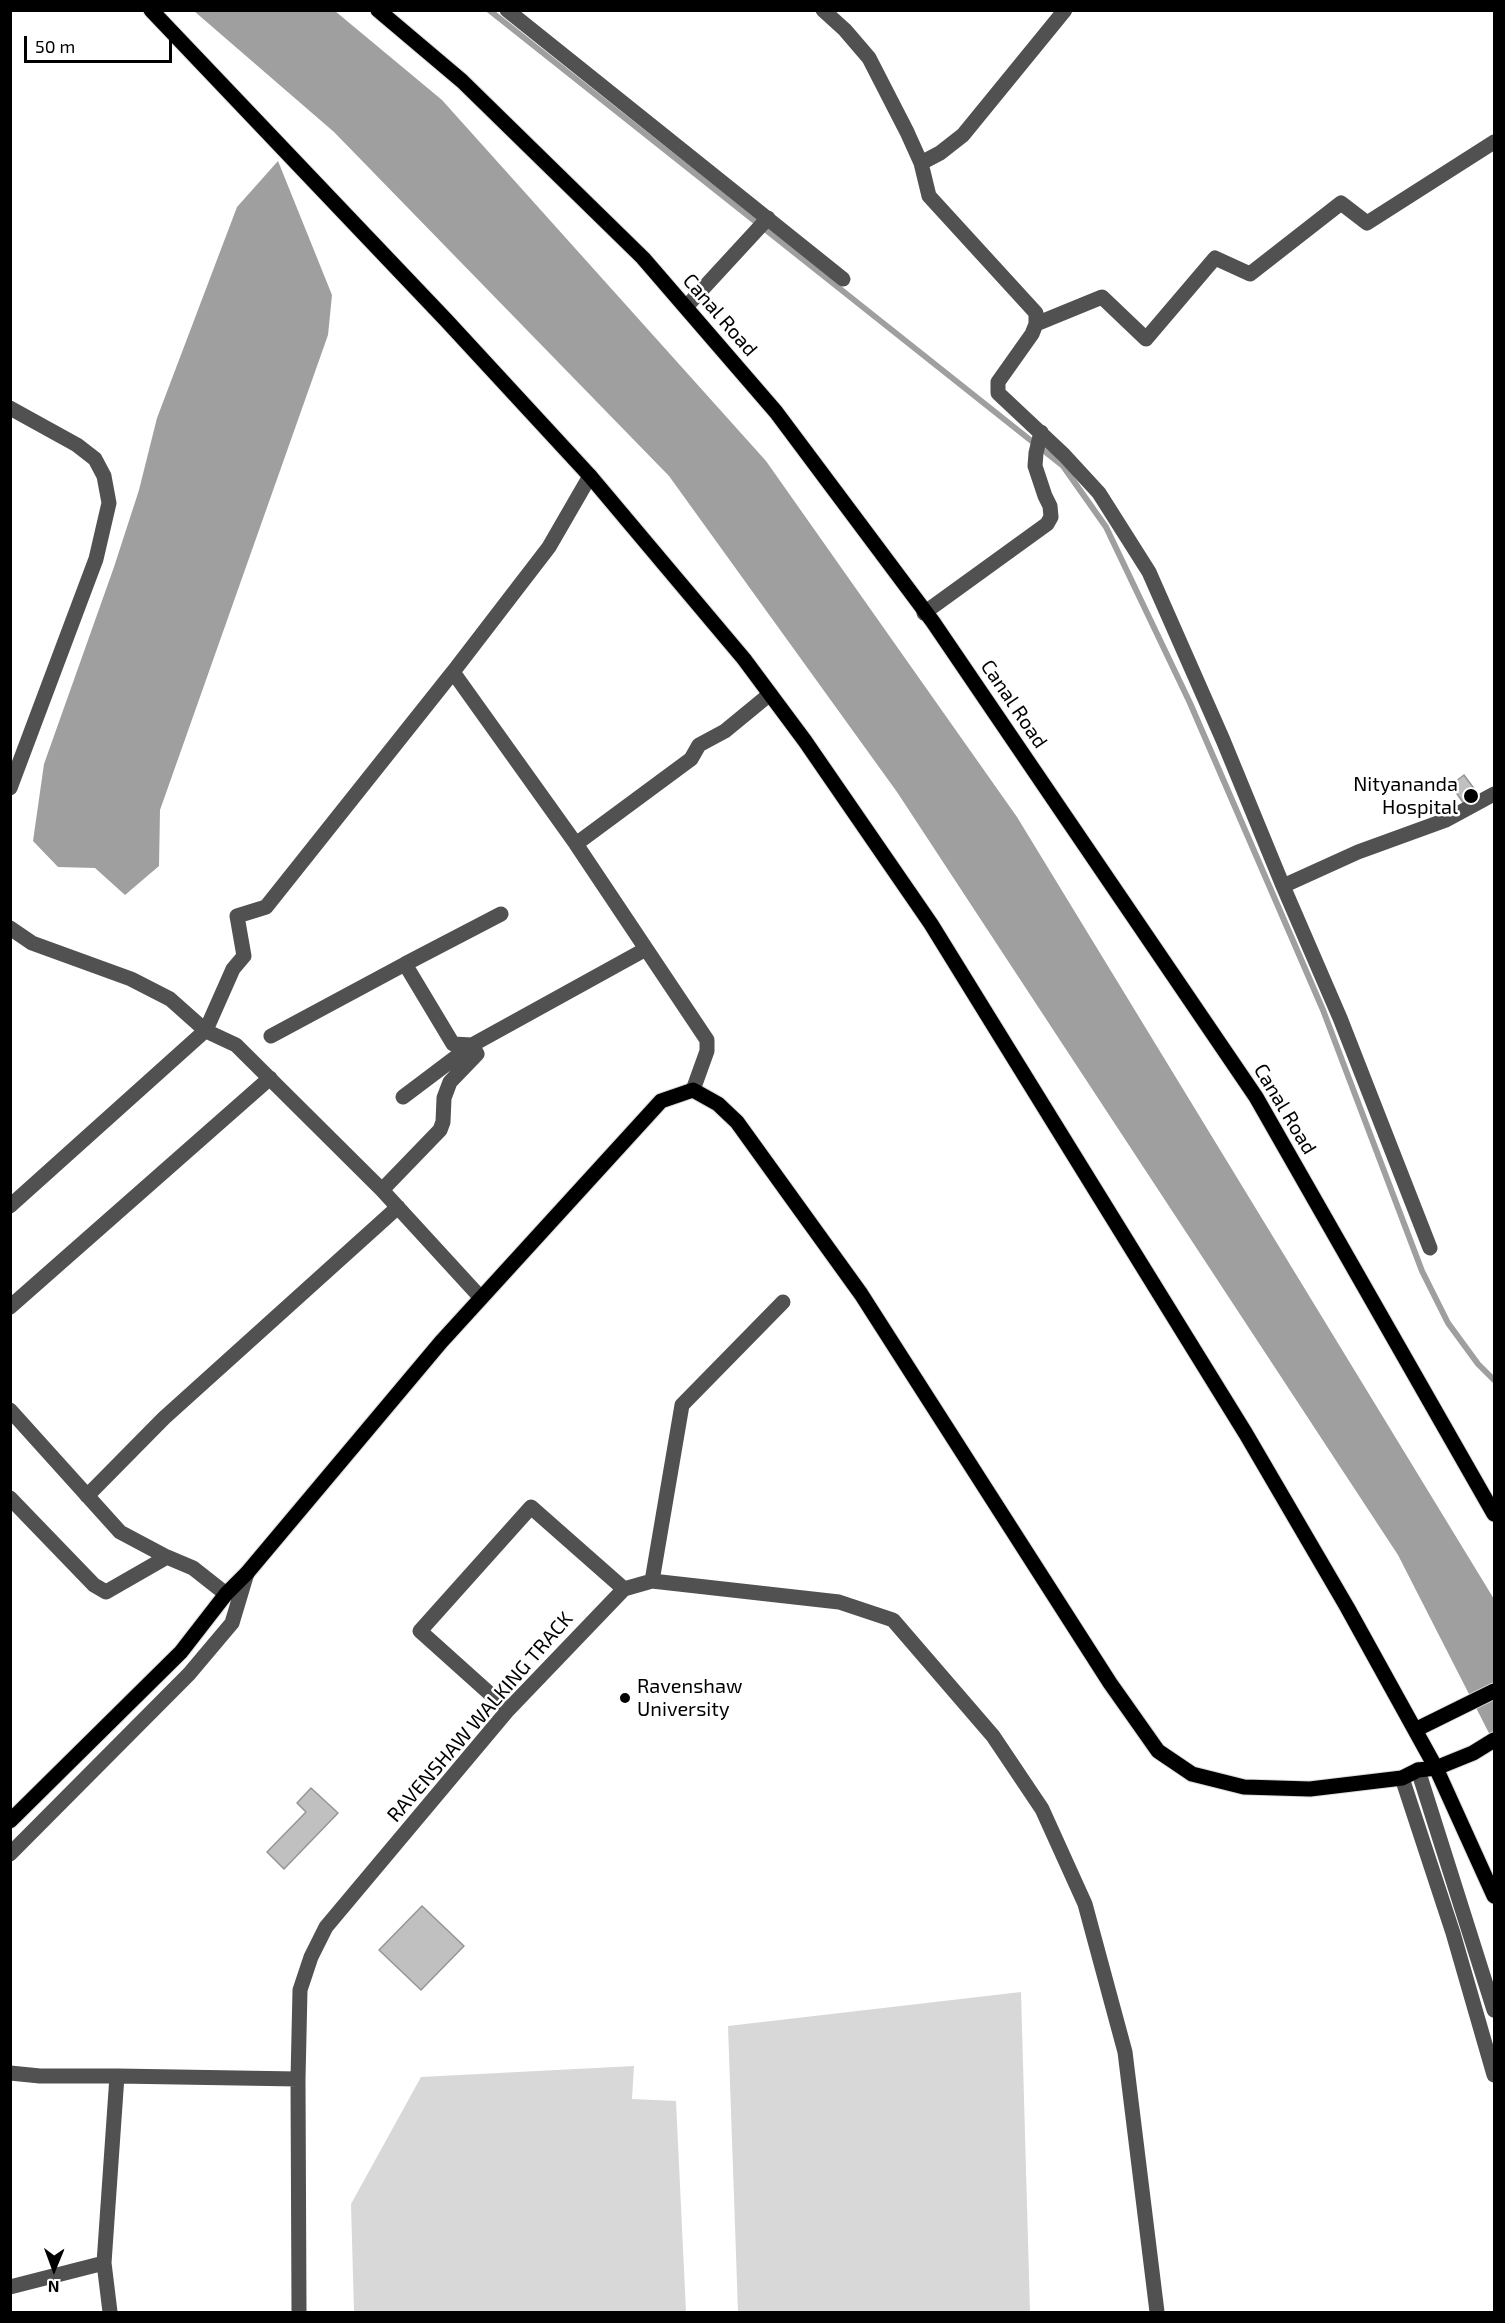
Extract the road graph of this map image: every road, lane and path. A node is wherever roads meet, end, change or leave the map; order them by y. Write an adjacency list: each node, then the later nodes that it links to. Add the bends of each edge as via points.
1 (151, 10): 14 (main road)
2 (378, 10): 10 (main road, Canal Road, via 462,81 644,258)
3 (507, 10): 8 (street)
4 (823, 10): 7 (street, via 869,58)
5 (1065, 10): 7 (street, via 963,135)
6 (1494, 142): 11 (street, via 1367,223 1341,203 1250,274 1215,258 1146,339 1102,297)
7 (921, 163): 11 (street, via 929,196 1036,313)
8 (768, 219): 9 (street); 10 (street)
9 (843, 279)
10 (686, 307): 15 (main road, Canal Road, via 776,412)
11 (1036, 324): 13 (street, via 998,382 998,393)
12 (10, 408): 18 (street, via 77,445 94,459 104,476 109,503 96,559)
13 (1041, 432): 15 (street, via 1035,466 1051,518); 21 (street, via 1099,493 1149,572)
14 (590, 476): 16 (street, via 549,547); 17 (main road)
15 (924, 613): 42 (main road, Canal Road, via 1256,1097)
16 (453, 672): 20 (street); 26 (street, via 266,907 237,916 243,956 233,969)
17 (770, 694): 20 (street, via 725,731 699,745 691,759); 50 (main road, via 931,924 1091,1180 1246,1434)
18 (10, 788)
19 (1494, 794): 21 (street, via 1446,820 1358,852)
20 (576, 844): 24 (street)
21 (1283, 886): 35 (street, via 1341,1018)
22 (501, 914): 25 (street)
23 (10, 928): 26 (street, via 32,944 131,979 170,999)
24 (646, 949): 28 (street); 30 (street, via 707,1040)
25 (405, 964): 27 (street); 28 (street, via 453,1044)
26 (206, 1030): 29 (street, via 236,1045); 33 (street)
27 (271, 1036)
28 (472, 1044): 31 (street); 32 (street, via 477,1054 450,1082 440,1130)
29 (270, 1078): 32 (street); 38 (street)
30 (693, 1090): 36 (main road, via 661,1101); 54 (main road, via 718,1104 737,1122 861,1294 1110,1683 1158,1751 1192,1774 1244,1787 1310,1789)
31 (403, 1097)
32 (382, 1190): 34 (street)
33 (10, 1206)
34 (398, 1207): 36 (street); 40 (street, via 164,1418)
35 (1430, 1248)
36 (481, 1298): 44 (main road)
37 (783, 1302): 45 (street, via 682,1405)
38 (10, 1307)
39 (10, 1410): 40 (street)
40 (87, 1496): 43 (street, via 120,1532)
41 (10, 1498): 43 (street, via 94,1585 106,1592)
42 (1494, 1514)
43 (167, 1557): 47 (street, via 193,1568)
44 (247, 1574): 47 (main road); 56 (street, via 232,1623 189,1674)
45 (652, 1581): 46 (street); 67 (street, via 839,1602 893,1620 993,1736 1041,1809 1085,1904 1125,2052)
46 (624, 1589): 49 (street, RAVENSHAW WALKING TRACK); 49 (street, via 531,1507 420,1631)
47 (226, 1594): 55 (main road, via 181,1652)
48 (1494, 1691): 50 (main road)
49 (508, 1710): 62 (street, RAVENSHAW WALKING TRACK, via 326,1927 300,1990)
50 (1415, 1730): 52 (main road)
51 (1494, 1740): 52 (main road)
52 (1436, 1768): 53 (main road); 57 (main road)
53 (1418, 1770): 54 (main road); 58 (street)
54 (1402, 1778): 60 (street)
55 (10, 1821)
56 (10, 1854)
57 (1494, 1896)
58 (1494, 2010)
59 (10, 2073): 61 (street)
60 (1494, 2075)
61 (117, 2076): 62 (street); 63 (street)
62 (298, 2079): 66 (street, RAVENSHAW WALKING TRACK)
63 (104, 2263): 64 (street); 65 (street)
64 (10, 2287)
65 (110, 2313)
66 (299, 2313)
67 (1157, 2313)

